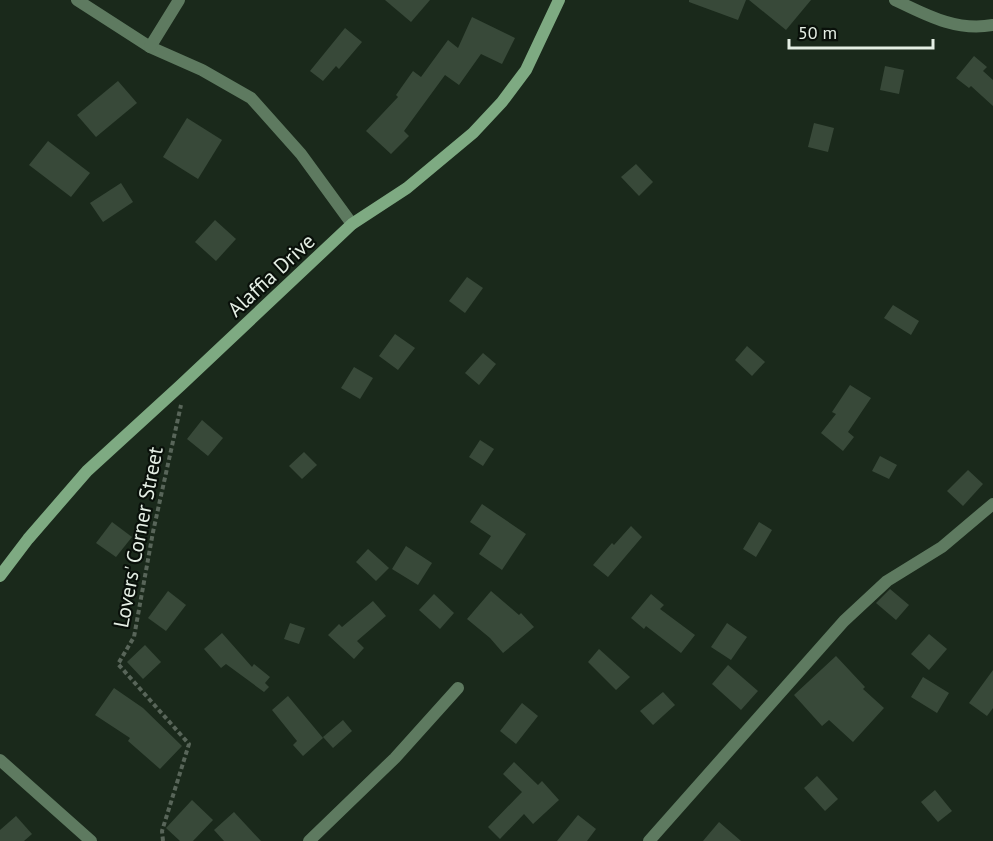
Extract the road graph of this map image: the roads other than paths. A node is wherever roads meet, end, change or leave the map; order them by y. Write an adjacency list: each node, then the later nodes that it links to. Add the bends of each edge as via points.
1 (77, 0): 6 (street)
2 (179, 0): 6 (street)
3 (559, 0): 7 (street, Alaffia Drive, via 526,70 502,102 473,133 407,188)
4 (895, 0): 5 (street, via 958,26)
5 (993, 25)
6 (150, 47): 7 (street, via 251,98 301,154)
7 (352, 224): 9 (street, Alaffia Drive, via 87,471)
8 (993, 504): 14 (street, via 942,547 887,581 844,621)
9 (0, 576)
10 (458, 688): 13 (street, via 395,758)
11 (0, 760): 12 (street)
12 (91, 841)
13 (309, 841)
14 (649, 841)

